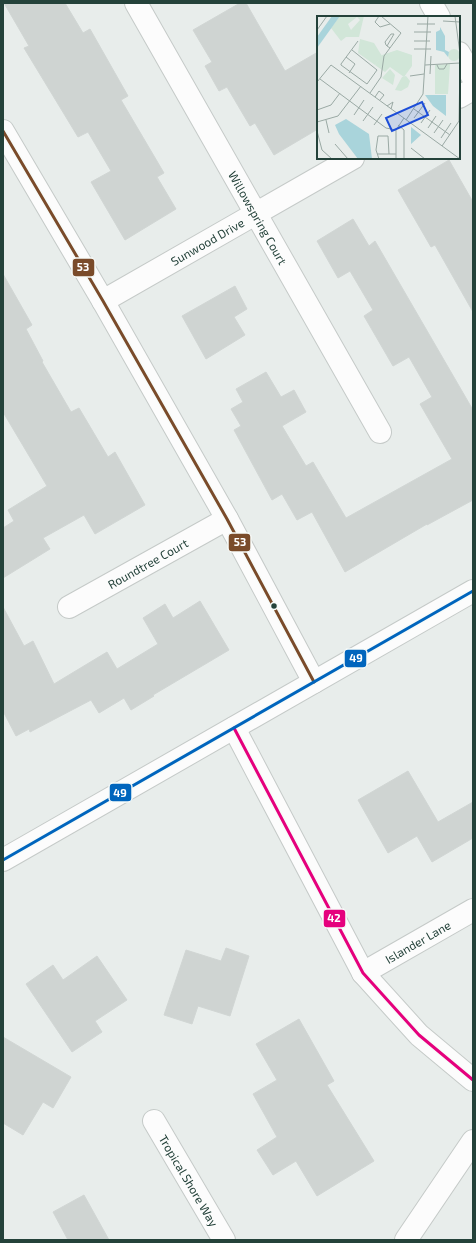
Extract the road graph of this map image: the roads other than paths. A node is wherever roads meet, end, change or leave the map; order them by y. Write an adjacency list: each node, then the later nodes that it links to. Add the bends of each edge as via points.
1 (136, 3): 10 (street, Willowspring Court)
2 (431, 3): 3 (street)
3 (438, 16)
4 (460, 55): 5 (street)
5 (473, 78)
6 (473, 89): 7 (street)
7 (460, 96)
8 (3, 131): 11 (street)
9 (351, 159): 10 (street, Sunwood Drive)
10 (256, 214): 11 (street, Sunwood Drive); 12 (street, Willowspring Court)
11 (103, 301): 13 (street)
12 (380, 432)
13 (227, 519): 15 (street, Roundtree Court); 16 (street)
14 (473, 591): 16 (street)
15 (69, 607)
16 (314, 682): 17 (street)
17 (234, 728): 18 (street); 20 (street)
18 (3, 860)
19 (473, 910): 20 (street, Islander Lane)
20 (363, 973): 21 (street, via 419,1035)
21 (473, 1080)
22 (154, 1121): 24 (street, Tropical Shore Way)
23 (473, 1141): 25 (street)
24 (224, 1240)
25 (406, 1240)

